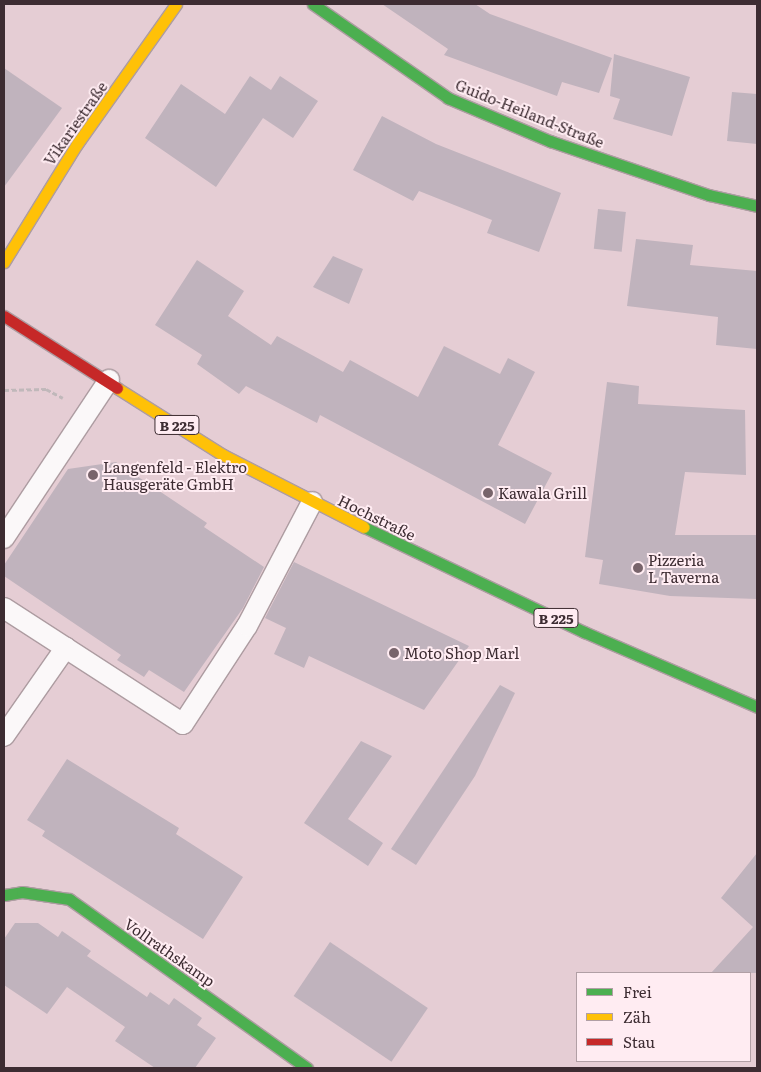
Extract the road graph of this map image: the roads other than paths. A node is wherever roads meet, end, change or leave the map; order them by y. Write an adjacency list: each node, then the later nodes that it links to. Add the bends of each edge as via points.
1 (176, 4): 4 (street, Vikariestraße, via 77,144)
2 (313, 4): 3 (street, Guido-Heiland-Straße, via 448,98 550,141 709,195)
3 (757, 206)
4 (4, 262)
5 (4, 316): 6 (street, Hochstraße / B 225)
6 (109, 380): 7 (street, Hochstraße / B 225, via 223,455); 8 (lane)
7 (312, 502): 10 (lane, via 247,626 183,724); 11 (street, Hochstraße / B 225, via 584,632)
8 (4, 538)
9 (4, 608): 10 (lane)
10 (66, 647): 12 (lane)
11 (757, 707)
12 (4, 736)
13 (4, 895): 14 (street, Vollrathskamp, via 22,892 69,899)
14 (307, 1068)

